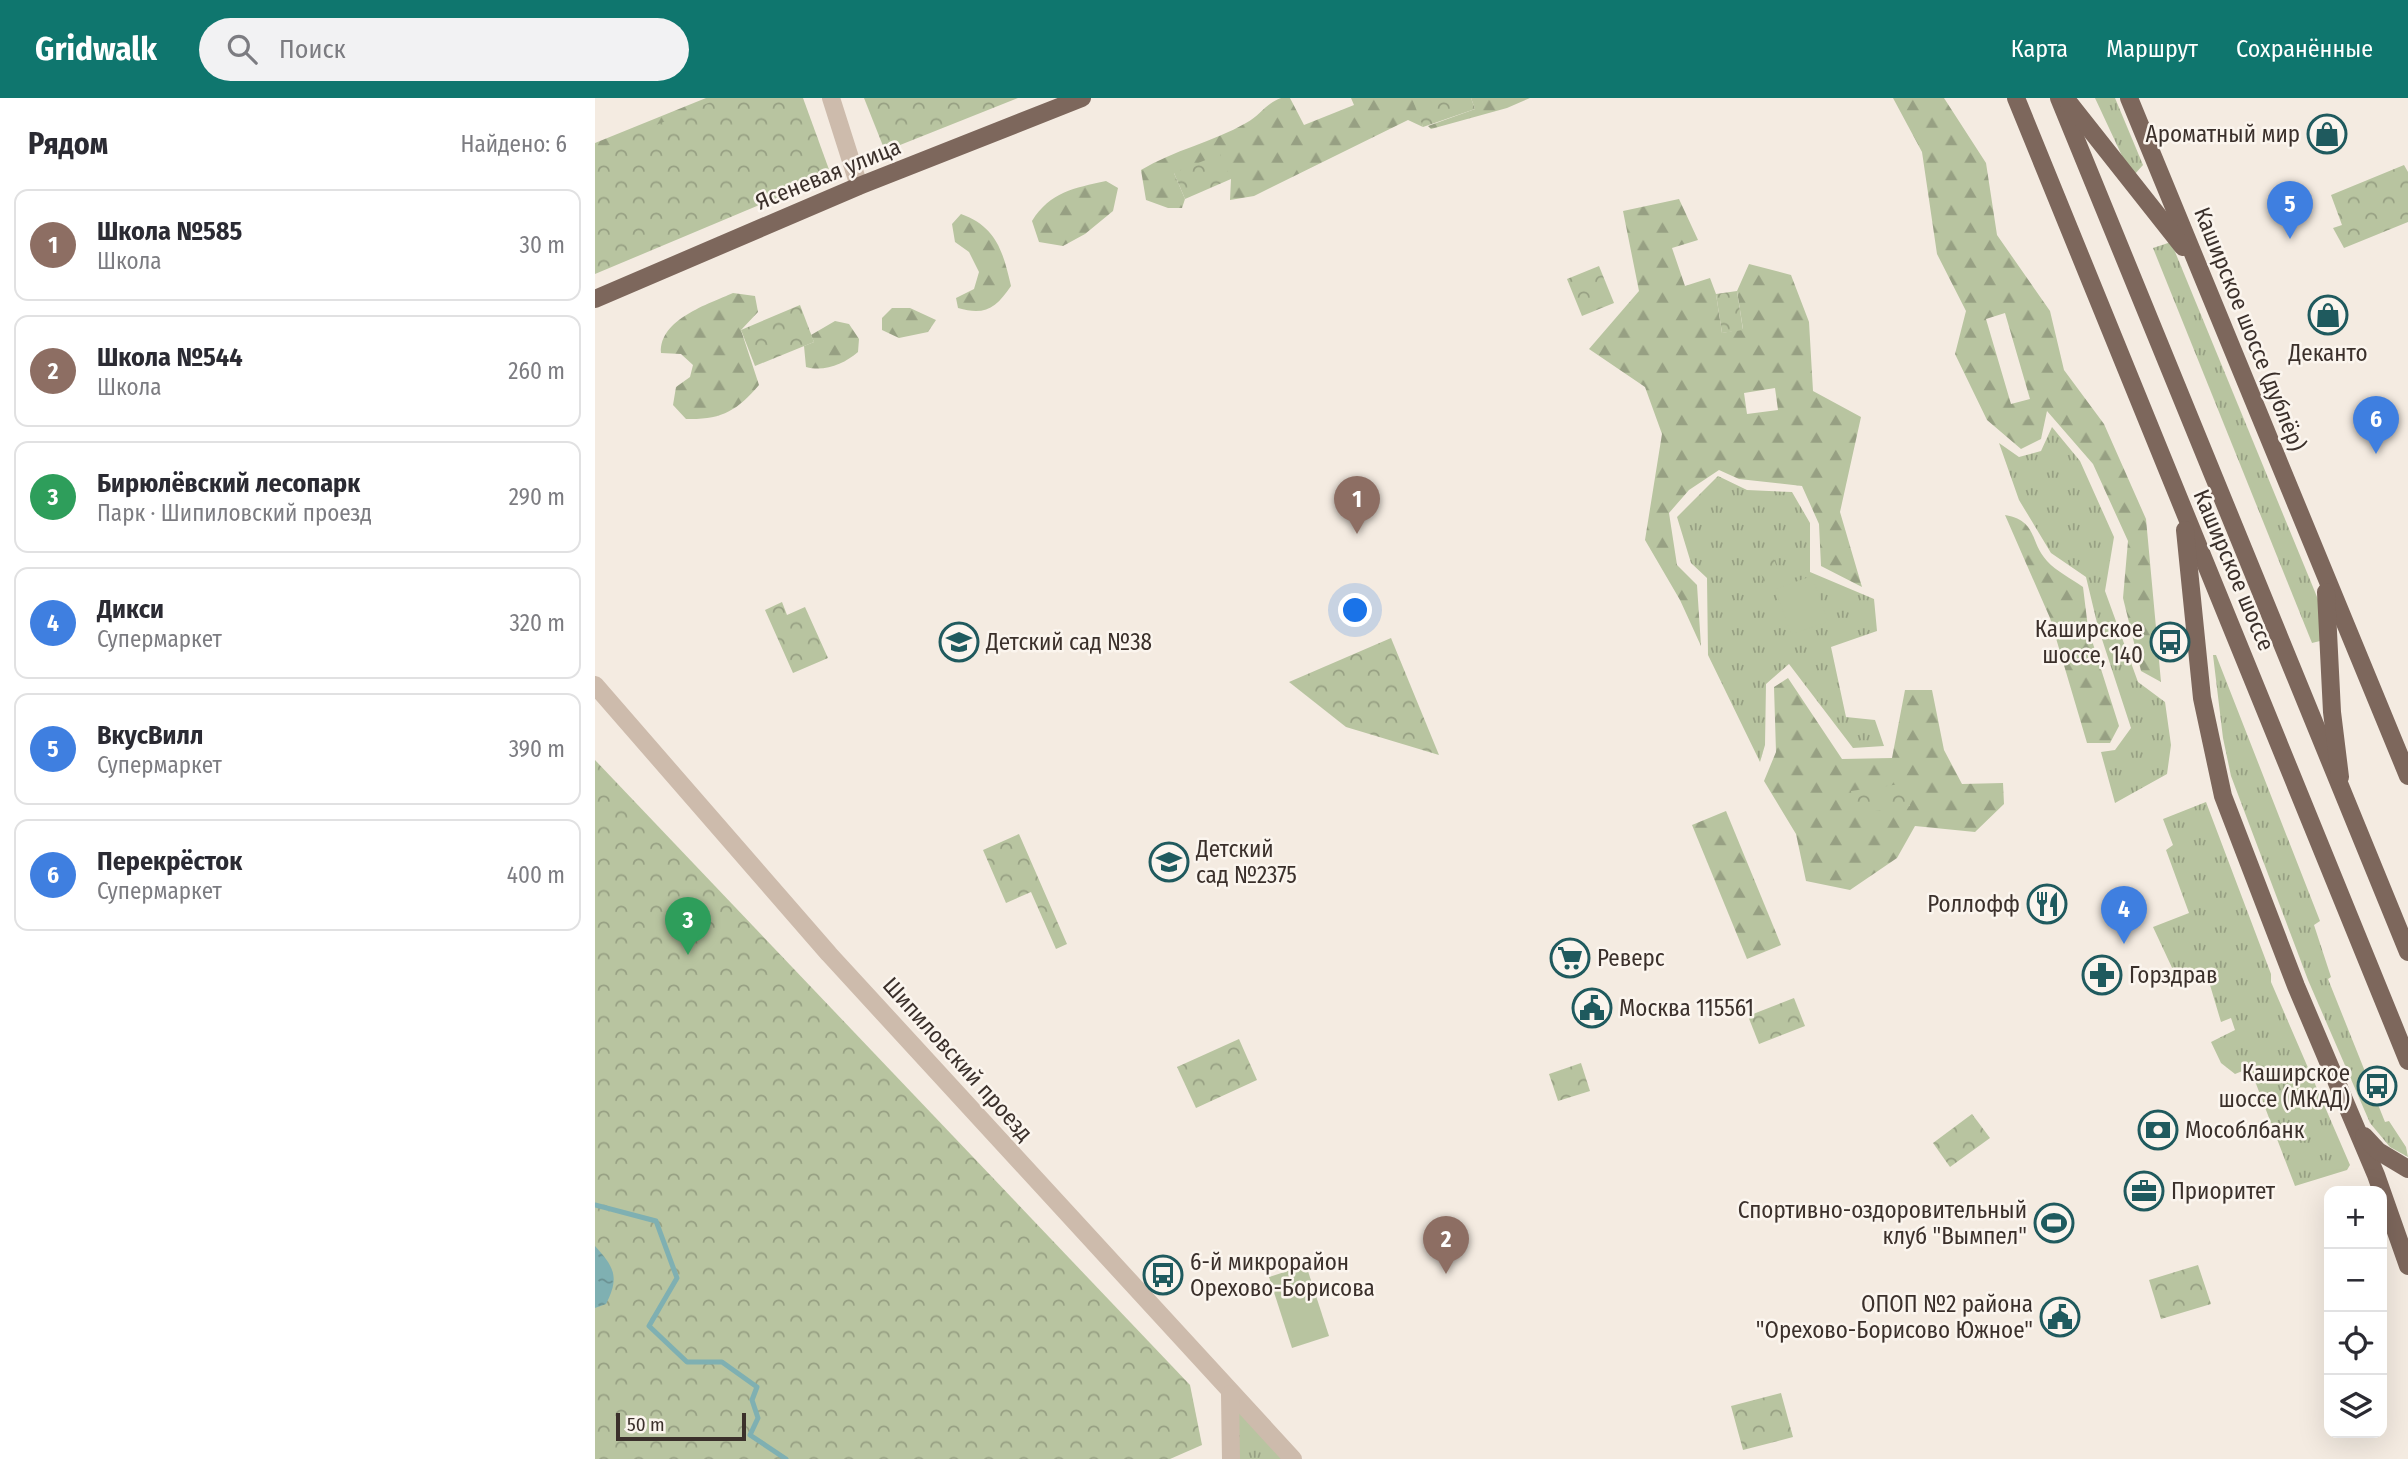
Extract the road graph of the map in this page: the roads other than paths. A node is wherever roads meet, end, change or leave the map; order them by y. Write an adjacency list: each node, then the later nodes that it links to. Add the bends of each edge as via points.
1 (831, 98): 7 (street)
2 (1082, 98): 7 (main road, Ясеневая улица)
3 (2016, 98): 10 (main road, Каширское шоссе)
4 (2059, 98): 14 (main road, Каширское шоссе)
5 (2065, 98): 8 (main road)
6 (2129, 98): 8 (main road, Каширское шоссе (дублёр))
7 (859, 186): 9 (main road, Ясеневая улица)
8 (2198, 267): 11 (main road, Каширское шоссе (дублёр))
9 (595, 299)
10 (2180, 502): 16 (main road, Каширское шоссе); 17 (main road, via 2202,698 2223,796)
11 (2326, 579): 13 (main road, Каширское шоссе (дублёр)); 14 (main road)
12 (595, 685): 20 (street, Шипиловский проезд, via 829,954)
13 (2408, 776)
14 (2340, 791): 15 (main road, Каширское шоссе)
15 (2408, 952)
16 (2408, 1061)
17 (2354, 1121): 18 (main road, via 2378,1151); 19 (main road)
18 (2408, 1169)
19 (2408, 1266)
20 (1230, 1394): 21 (street); 22 (street, Шипиловский проезд)
21 (1231, 1459)
22 (1293, 1459)

